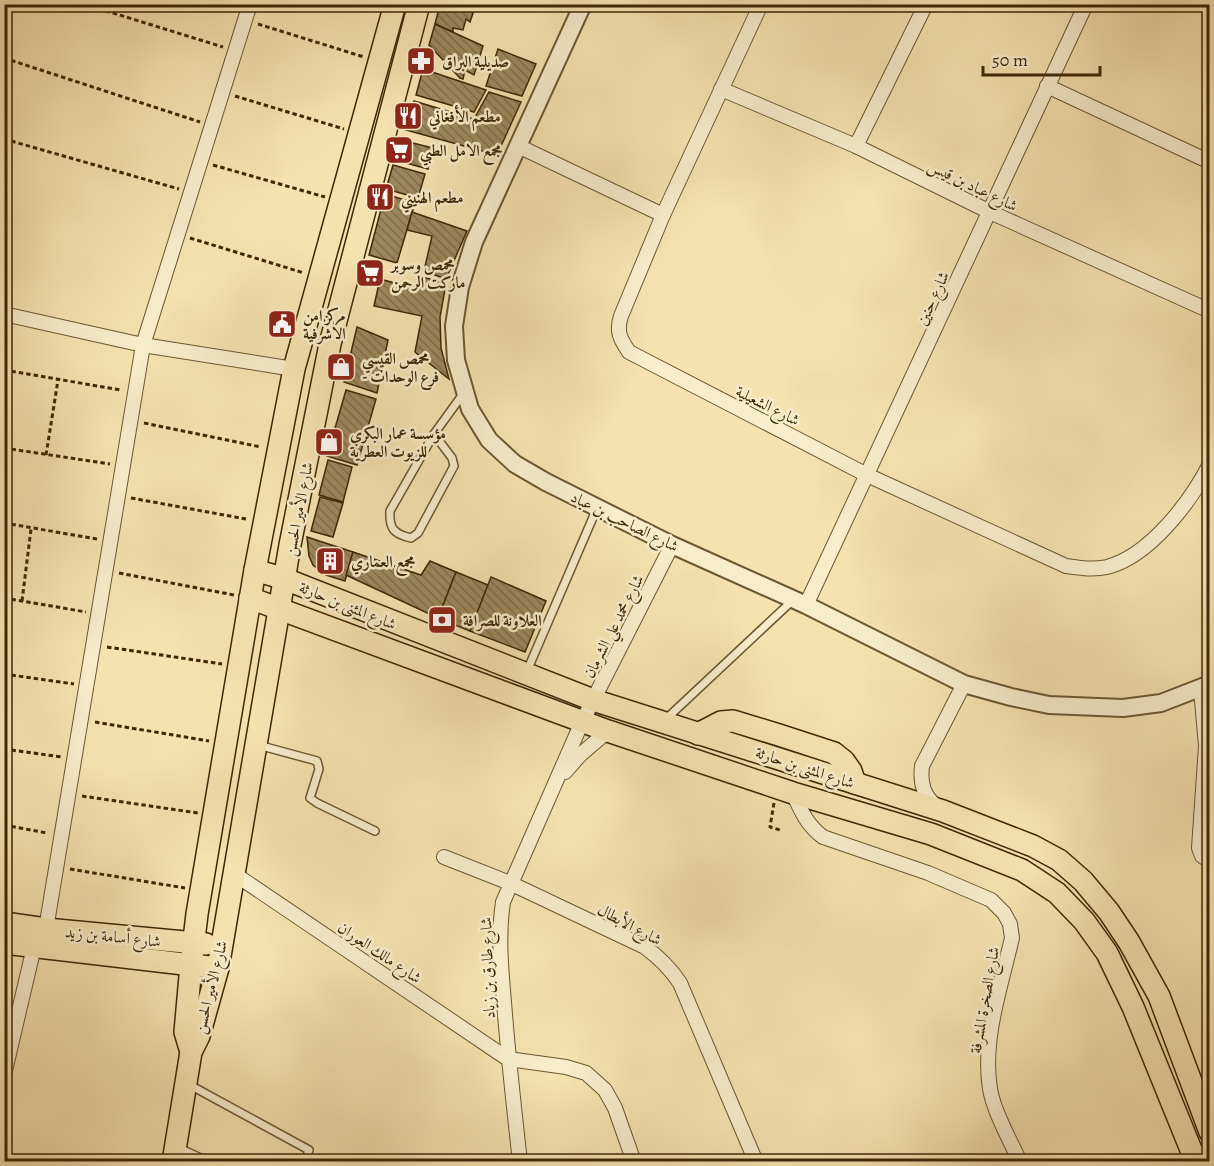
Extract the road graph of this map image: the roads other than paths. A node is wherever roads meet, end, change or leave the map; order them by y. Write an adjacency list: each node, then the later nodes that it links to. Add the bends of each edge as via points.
1 (250, 4): 19 (street)
2 (395, 4): 17 (main road, شارع الأمير الحسن)
3 (419, 4): 18 (main road, شارع الأمير الحسن)
4 (583, 4): 10 (street, شارع الصاحب بن عباد)
5 (760, 4): 9 (street, شارع الشعيلية)
6 (926, 4): 11 (street)
7 (1086, 4): 8 (street, شارع حنين)
8 (1047, 86): 12 (street); 13 (street, شارع حنين)
9 (721, 90): 11 (street, شارع عباد بن قيس); 14 (street, شارع الشعيلية)
10 (518, 146): 14 (street); 21 (street, شارع الصاحب بن عباد, via 474,242 455,310 454,343)
11 (856, 146): 13 (street, شارع عباد بن قيس)
12 (1209, 162)
13 (990, 212): 15 (street, شارع عباد بن قيس); 24 (street, شارع حنين)
14 (663, 215): 24 (street, شارع الشعيلية, via 618,326 629,352)
15 (1209, 311)
16 (4, 314): 19 (street)
17 (302, 337): 18 (main road); 20 (main road, شارع الأمير الحسن)
18 (330, 344): 26 (main road, شارع الأمير الحسن)
19 (143, 345): 20 (street); 55 (street)
20 (294, 369): 28 (main road, شارع الأمير الحسن)
21 (465, 392): 22 (lane); 25 (street, شارع الصاحب بن عباد, via 478,425 501,452 530,473)
22 (434, 434): 22 (lane, via 390,511 389,523 402,536 418,533 452,474 452,458)
23 (1209, 464): 24 (street, شارع الشعيلية, via 1187,501 1148,543 1128,558 1088,569 1066,566)
24 (867, 475): 32 (street, شارع حنين)
25 (597, 508): 27 (street, شارع الصاحب بن عباد); 36 (lane)
26 (290, 545): 29 (main road, شارع الأمير الحسن); 30 (main road, via 298,570)
27 (672, 545): 32 (street, شارع الصاحب بن عباد); 39 (street, شارع محمد علي الشرمان)
28 (255, 570): 29 (main road, شارع المثنى بن حارثة); 31 (main road, شارع الأمير الحسن)
29 (285, 579): 30 (main road, شارع المثنى بن حارثة); 33 (main road, شارع الأمير الحسن)
30 (320, 594): 36 (main road, شارع المثنى بن حارثة)
31 (250, 598): 33 (main road, شارع المثنى بن حارثة); 53 (main road, شارع الأمير الحسن)
32 (799, 602): 37 (street, شارع الصاحب بن عباد); 41 (lane)
33 (279, 607): 34 (main road, شارع المثنى بن حارثة); 35 (main road, شارع الأمير الحسن)
34 (313, 622): 35 (main road, via 293,630); 40 (main road, شارع المثنى بن حارثة)
35 (270, 654): 43 (main road, شارع الأمير الحسن)
36 (526, 674): 39 (main road, شارع المثنى بن حارثة)
37 (964, 684): 38 (street, شارع الصاحب بن عباد, via 1048,705 1123,708 1161,703); 47 (street, via 922,766 924,792)
38 (1205, 686): 44 (street)
39 (593, 700): 40 (street, شارع محمد علي الشرمان); 41 (main road, شارع المثنى بن حارثة)
40 (582, 722): 42 (main road, شارع المثنى بن حارثة); 45 (street, شارع طارق بن زياد)
41 (662, 722): 47 (main road, شارع المثنى بن حارثة)
42 (609, 731): 45 (street, شارع طارق بن زياد, via 580,755); 46 (main road, شارع المثنى بن حارثة)
43 (255, 744): 48 (lane, via 317,761 319,769 310,798); 51 (main road, شارع الأمير الحسن)
44 (1208, 747): 50 (street, via 1199,848)
45 (556, 783): 52 (street, شارع طارق بن زياد)
46 (793, 792): 64 (main road, شارع المثنى بن حارثة, via 931,834 1022,870 1057,893 1084,921 1107,953); 77 (street, شارع الصخرة المشرفة, via 804,819 823,837 928,873 991,900 1004,913 1012,938 988,1045 988,1072 991,1091)
47 (943, 811): 63 (main road, شارع المثنى بن حارثة, via 1059,860 1109,912)
48 (375, 831)
49 (444, 857): 52 (street, شارع الأبطال)
50 (1209, 861)
51 (233, 873): 59 (main road, شارع الأمير الحسن); 67 (street, شارع مالك العوران)
52 (510, 883): 67 (street, شارع طارق بن زياد, via 500,924); 76 (street, شارع الأبطال, via 645,947 671,969)
53 (197, 914): 56 (main road, via 189,930); 58 (main road, شارع الأمير الحسن)
54 (4, 923): 55 (main road, شارع أسامة بن زيد)
55 (46, 929): 56 (main road, شارع أسامة بن زيد)
56 (164, 941): 58 (main road, شارع أسامة بن زيد)
57 (4, 943): 60 (main road, شارع أسامة بن زيد)
58 (193, 943): 59 (main road, شارع أسامة بن زيد); 61 (main road, شارع الأمير الحسن)
59 (222, 945): 62 (main road, شارع الأمير الحسن)
60 (34, 947): 61 (main road, شارع أسامة بن زيد); 65 (street)
61 (191, 965): 62 (main road, شارع أسامة بن زيد); 66 (main road, شارع الأمير الحسن, via 185,1032)
62 (218, 968): 66 (main road, شارع الأمير الحسن)
63 (1160, 996): 64 (main road); 70 (main road, شارع المثنى بن حارثة)
64 (1133, 1007): 78 (main road, شارع المثنى بن حارثة)
65 (10, 1032): 68 (street)
66 (191, 1052): 69 (main road, شارع الأمير الحسن)
67 (508, 1059): 74 (street, شارع طارق بن زياد); 75 (street, via 566,1067 597,1081 615,1108)
68 (4, 1075)
69 (186, 1082): 71 (main road, شارع الأمير الحسن); 73 (lane, via 309,1150)
70 (1209, 1132)
71 (175, 1154): 72 (lane)
72 (210, 1161)
73 (305, 1161)
74 (520, 1161)
75 (634, 1161)
76 (756, 1161)
77 (1020, 1161)
78 (1196, 1161)

